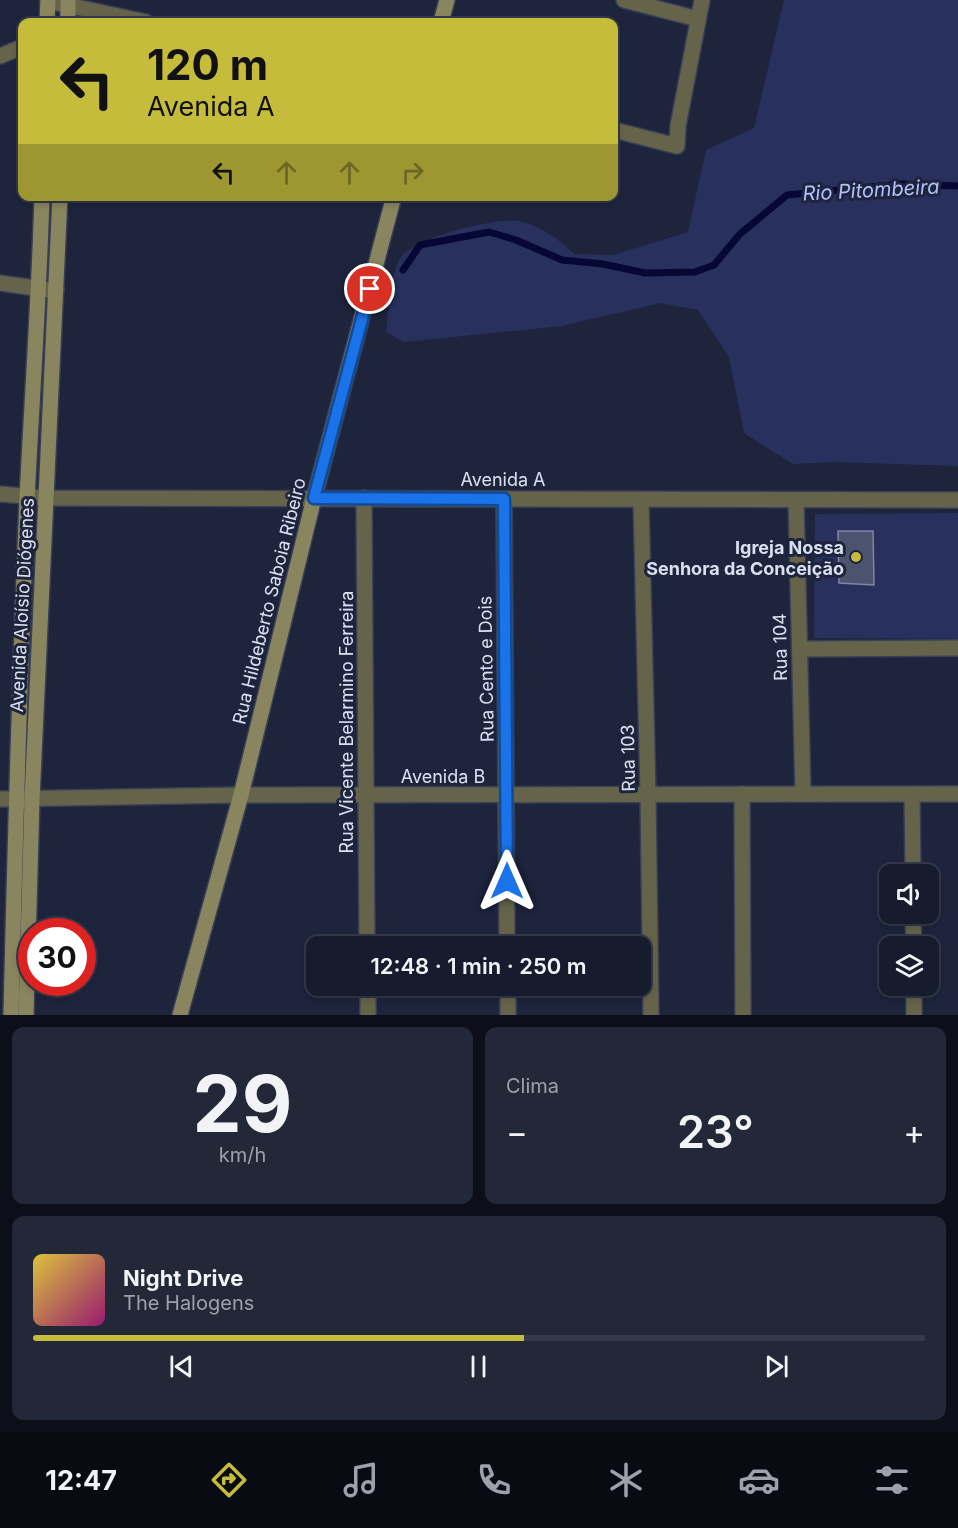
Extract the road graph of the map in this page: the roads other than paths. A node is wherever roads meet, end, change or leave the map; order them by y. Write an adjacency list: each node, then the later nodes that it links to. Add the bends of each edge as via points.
1 (447, 0): 8 (street)
2 (624, 0): 9 (street)
3 (702, 0): 9 (street)
4 (48, 1): 5 (street); 6 (street)
5 (68, 3): 7 (street)
6 (47, 18)
7 (130, 18)
8 (442, 18)
9 (698, 19): 12 (street, via 677,146)
10 (18, 49): 11 (street)
11 (0, 56)
12 (618, 131)
13 (42, 201): 17 (street, Avenida Aloísio Diógenes)
14 (60, 201): 18 (street, Avenida Aloísio Diógenes)
15 (393, 201): 22 (street, Rua Hildeberto Saboia Ribeiro)
16 (0, 283): 17 (street)
17 (39, 289): 18 (street); 20 (street, Avenida Aloísio Diógenes)
18 (56, 291): 21 (street, Avenida Aloísio Diógenes)
19 (0, 494): 20 (street, Avenida A)
20 (27, 497): 21 (street, Avenida A); 39 (street, Avenida Aloísio Diógenes)
21 (47, 498): 22 (street, Avenida A); 40 (street, Avenida Aloísio Diógenes)
22 (314, 498): 23 (street, Avenida A); 35 (street, Rua Hildeberto Saboia Ribeiro)
23 (364, 498): 24 (street, Avenida A); 36 (street, Rua Vicente Belarmino Ferreira)
24 (504, 499): 25 (street, Avenida A); 37 (street, Rua Cento e Dois)
25 (640, 500): 26 (street, Avenida A); 30 (street, Rua 103)
26 (796, 500): 27 (street, Avenida A); 29 (street, Rua 104)
27 (958, 500)
28 (958, 648): 29 (street)
29 (800, 649): 32 (street, Rua 104)
30 (648, 794): 31 (street, Avenida B); 37 (street, Avenida B); 52 (street, Rua 103)
31 (742, 794): 32 (street, Avenida B); 53 (street)
32 (803, 794): 33 (street, Avenida B)
33 (912, 794): 34 (street, Avenida B); 41 (street)
34 (958, 794)
35 (241, 795): 36 (street, Avenida B); 40 (street, Avenida B); 49 (street, Rua Hildeberto Saboia Ribeiro)
36 (365, 795): 37 (street, Avenida B); 42 (street, Rua Vicente Belarmino Ferreira)
37 (507, 795): 43 (street, Rua Cento e Dois)
38 (0, 799): 39 (street, Avenida B)
39 (16, 799): 40 (street, Avenida B); 47 (street, Avenida Aloísio Diógenes)
40 (32, 799): 48 (street, Avenida Aloísio Diógenes)
41 (913, 864)
42 (367, 936)
43 (507, 936)
44 (368, 996): 50 (street)
45 (508, 996): 51 (street)
46 (914, 996): 54 (street)
47 (11, 1015)
48 (26, 1015)
49 (180, 1015)
50 (368, 1015)
51 (508, 1015)
52 (651, 1015)
53 (743, 1015)
54 (914, 1015)

